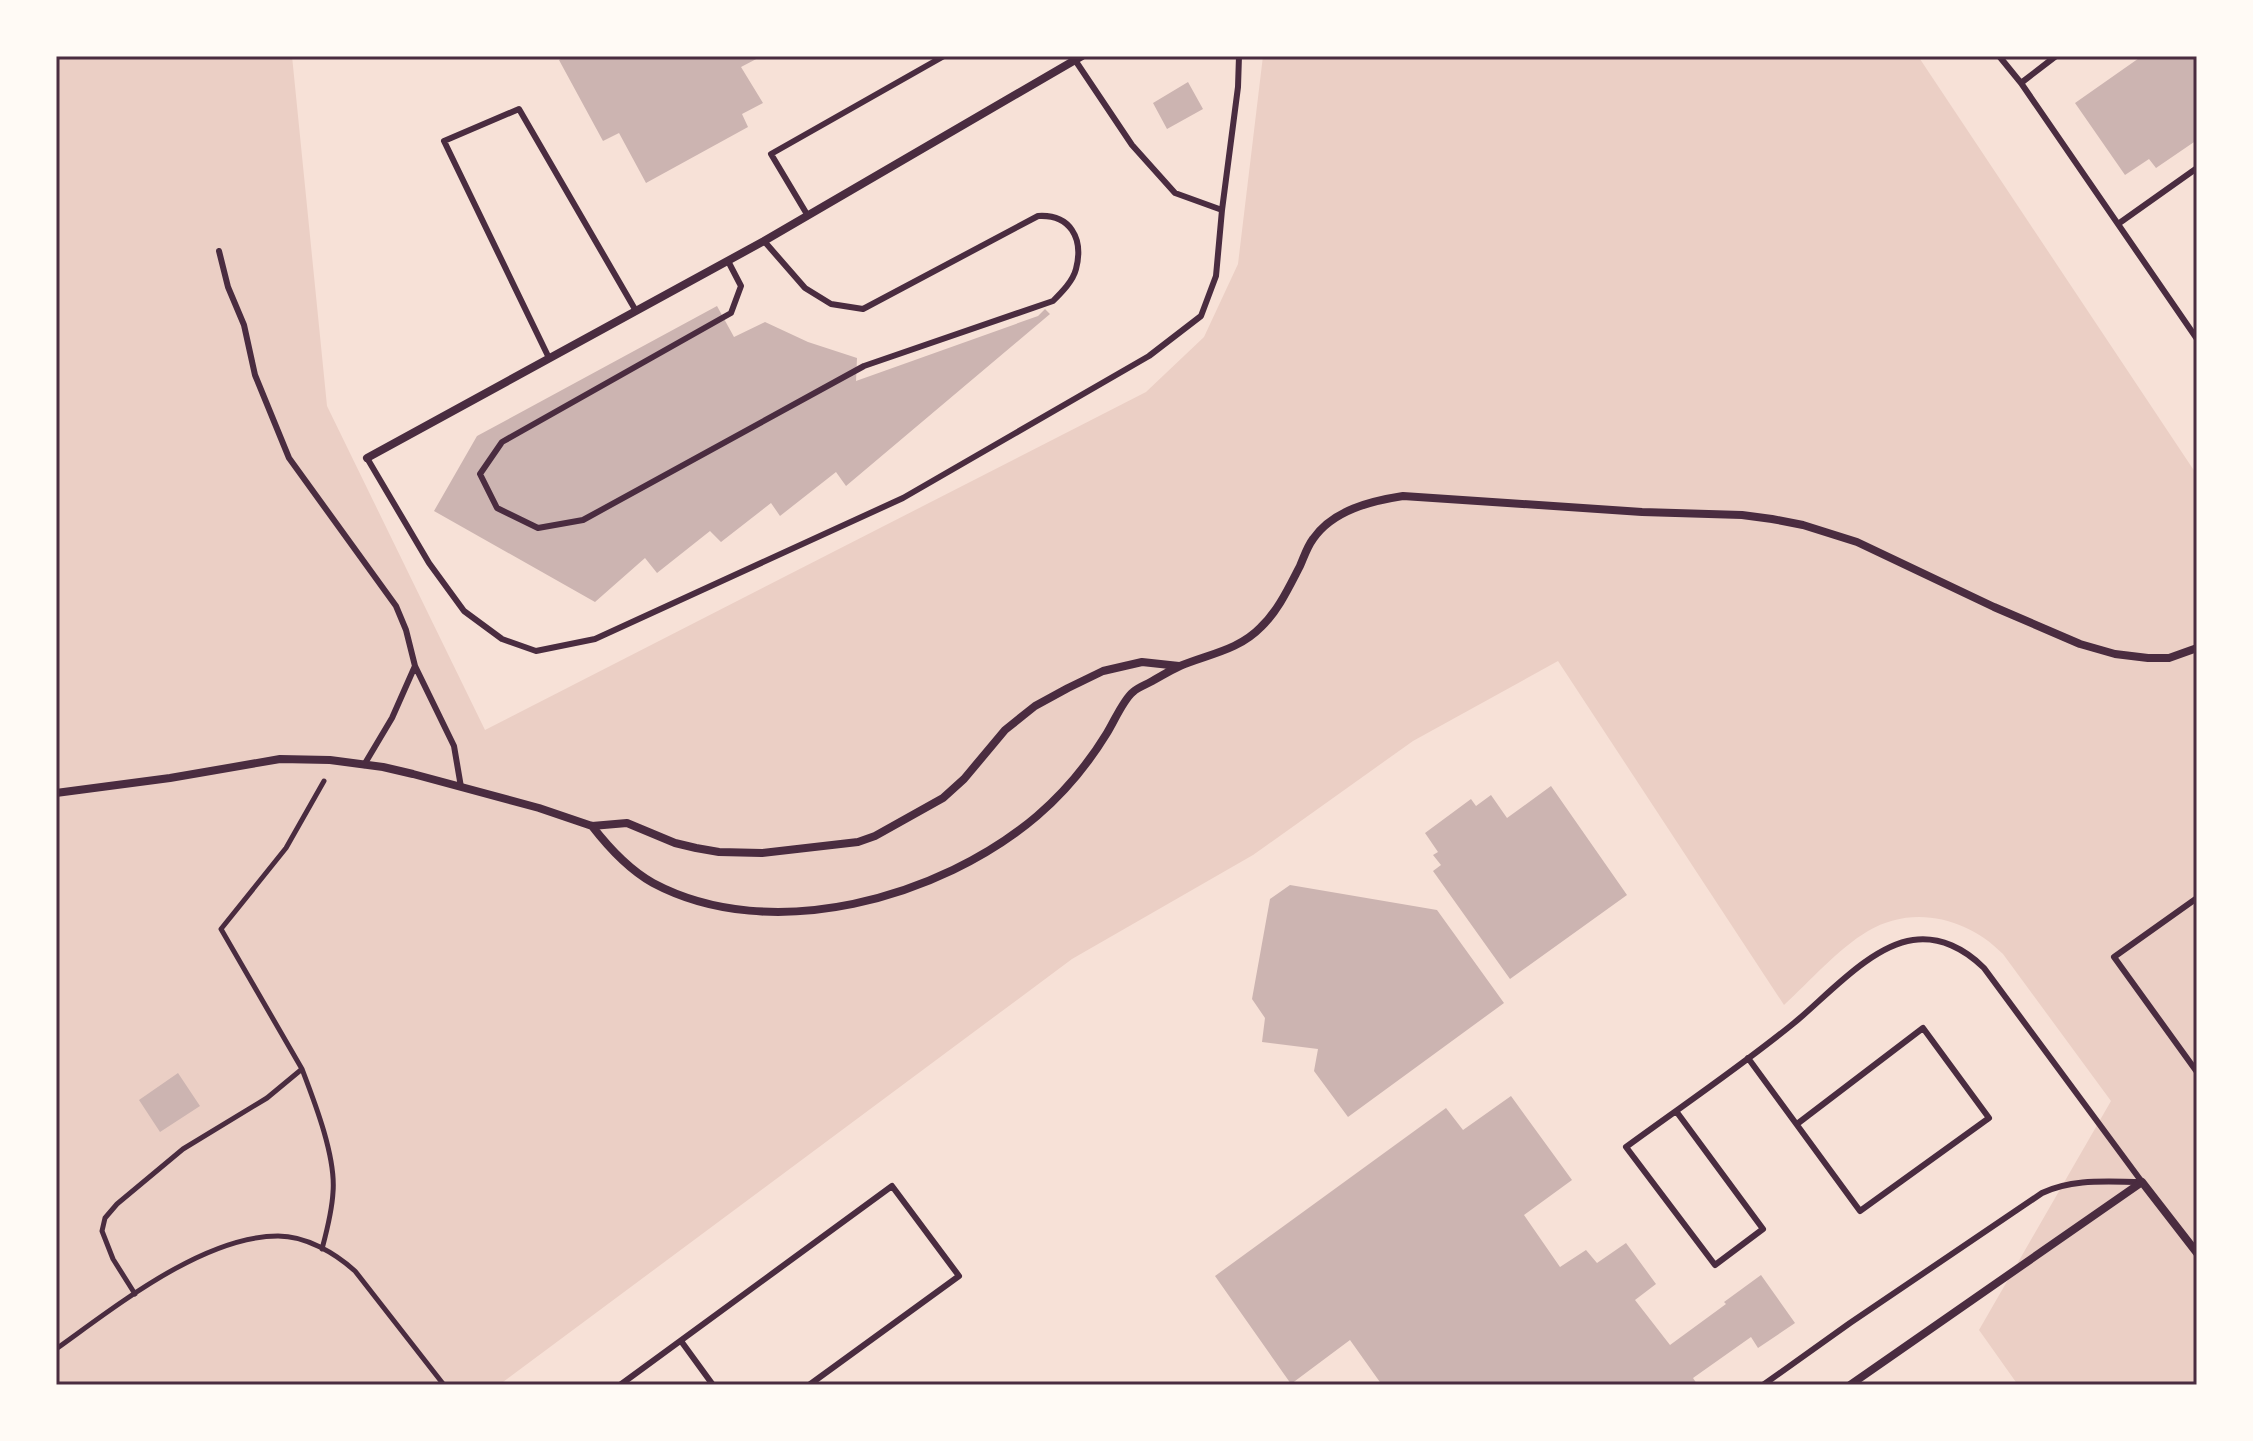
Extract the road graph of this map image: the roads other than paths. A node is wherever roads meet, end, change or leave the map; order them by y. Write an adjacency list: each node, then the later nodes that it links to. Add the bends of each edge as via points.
1 (944, 56): 9 (lane, via 771,154)
2 (1239, 56): 8 (lane)
3 (1999, 56): 6 (lane)
4 (2056, 56): 6 (lane)
5 (1078, 58): 8 (lane, via 1132,145 1175,193); 9 (street)
6 (2021, 83): 10 (lane)
7 (2197, 168): 10 (lane)
8 (1222, 210): 17 (lane, via 1216,276 1201,316 1149,356 903,498 595,639 536,651 502,639 464,611)
9 (808, 216): 11 (street)
10 (2118, 224): 15 (lane)
11 (764, 241): 13 (street); 13 (lane, via 805,288 831,304 863,309 1038,216 1068,224 1078,254 1076,271 1053,301 864,366 583,520 538,528 497,508 480,474 502,442 731,313 741,286)
12 (219, 251): 19 (lane, via 255,375 289,458 396,606)
13 (728, 261): 14 (street)
14 (636, 311): 16 (street); 16 (lane, via 519,109 444,141)
15 (2197, 339)
16 (549, 358): 17 (street)
17 (367, 458)
18 (2197, 648): 20 (street, via 2169,658 2148,658 2080,644 1857,542 1788,522 1403,496 1373,501 1328,523 1313,539 1263,626 1228,650)
19 (415, 666): 21 (lane); 22 (lane, via 454,746)
20 (1180, 666): 24 (street, via 1142,662 1103,671 1035,706 1005,730 943,798 858,842 740,854 675,843 627,823); 24 (street, via 1132,692 1082,771 1038,815 969,863 881,898 786,910 704,903 641,875)
21 (364, 765): 22 (street); 23 (street, via 280,759)
22 (461, 787): 24 (street)
23 (56, 793)
24 (592, 826)
25 (2197, 898): 27 (lane, via 2114,957)
26 (1748, 1058): 28 (lane); 29 (lane); 30 (lane, via 1861,965 1894,945 1942,941 1967,953 1991,976)
27 (2197, 1072)
28 (1676, 1111): 28 (lane, via 1626,1147 1715,1265 1763,1229)
29 (1797, 1124): 29 (lane, via 1860,1211 1989,1118 1923,1028)
30 (2142, 1182): 31 (street); 36 (lane, via 2074,1182 2042,1193); 37 (street)
31 (2197, 1253)
32 (681, 1341): 33 (lane); 34 (lane); 35 (lane, via 892,1186 959,1276)
33 (620, 1385)
34 (713, 1385)
35 (809, 1385)
36 (1763, 1385)
37 (1850, 1385)

